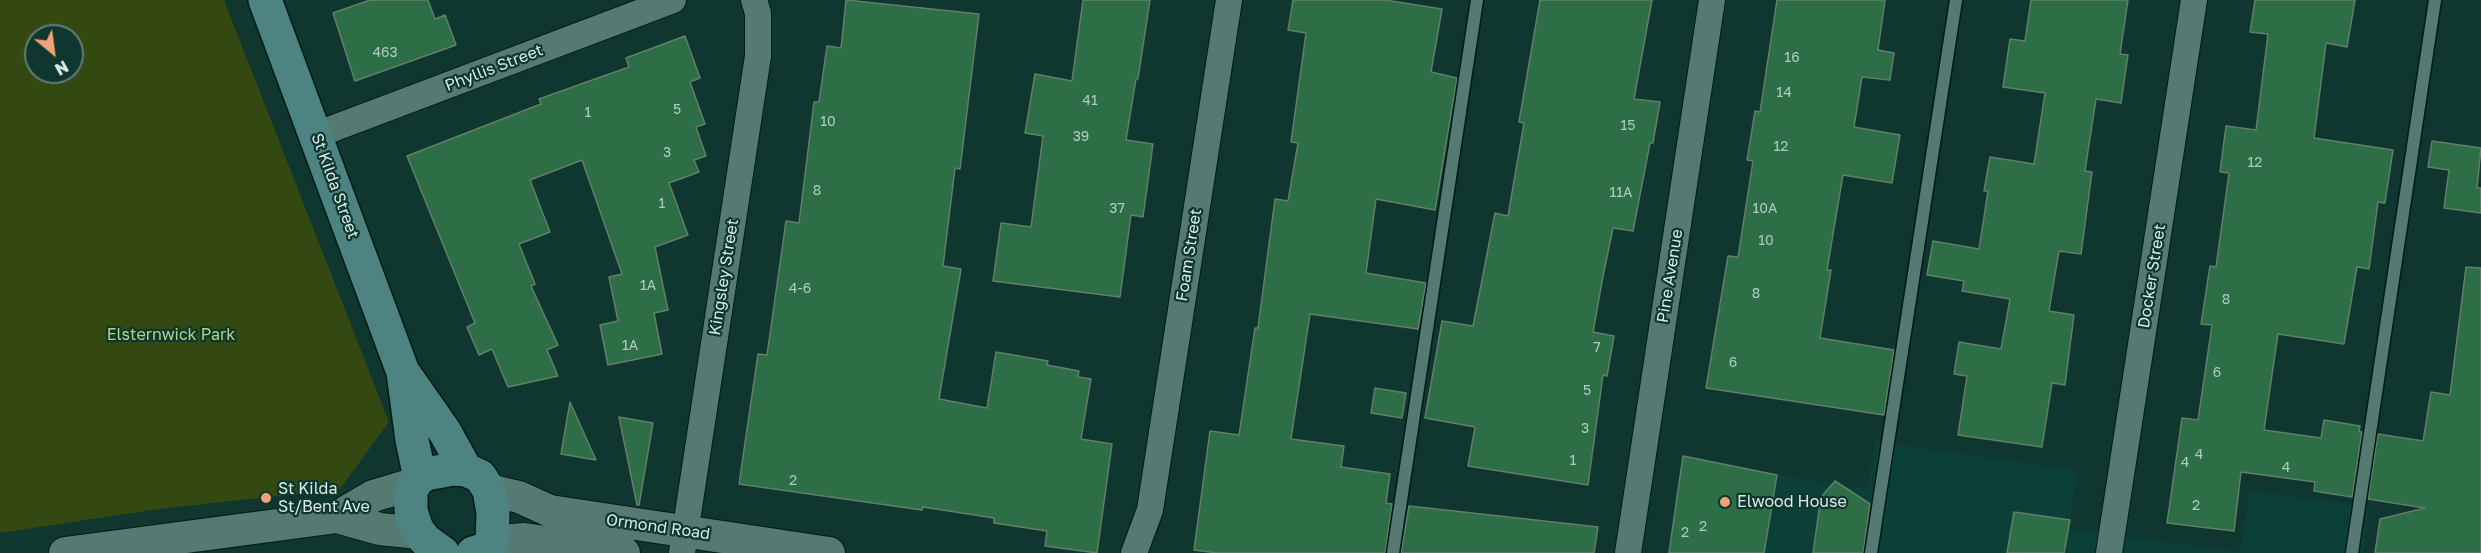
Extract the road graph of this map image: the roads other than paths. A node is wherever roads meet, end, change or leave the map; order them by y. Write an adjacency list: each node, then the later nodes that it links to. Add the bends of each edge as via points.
1 (265, 0): 10 (main road, St Kilda Street)
2 (673, 0): 10 (street, Phyllis Street)
3 (754, 0): 16 (street, Kingsley Street, via 758,13 758,56)
4 (1229, 0): 14 (street, Foam Street)
5 (1477, 0): 24 (lane)
6 (1712, 0): 25 (street, Pine Avenue)
7 (1956, 0): 26 (lane)
8 (2194, 0): 27 (street, Docker Street)
9 (2435, 0): 28 (lane)
10 (316, 135): 11 (main road, St Kilda Street)
11 (404, 372): 12 (main road, St Kilda Street); 13 (main road, St Kilda Street)
12 (478, 480): 13 (main road, via 434,471); 16 (street, Ormond Road, via 550,511); 18 (main road, via 493,513)
13 (417, 481): 15 (street, via 373,496); 17 (main road, St Kilda Street, via 410,498 411,511)
14 (1150, 510): 22 (street, Foam Street); 23 (street, Foam Street)
15 (337, 517): 17 (street); 19 (street)
16 (684, 542): 21 (street, Ormond Road)
17 (431, 543)
18 (484, 549): 20 (street, Ormond Road, via 524,539)
19 (65, 553)
20 (624, 553)
21 (829, 553)
22 (1134, 553)
23 (1154, 553)
24 (1393, 553)
25 (1628, 553)
26 (1871, 553)
27 (2109, 553)
28 (2352, 553)

